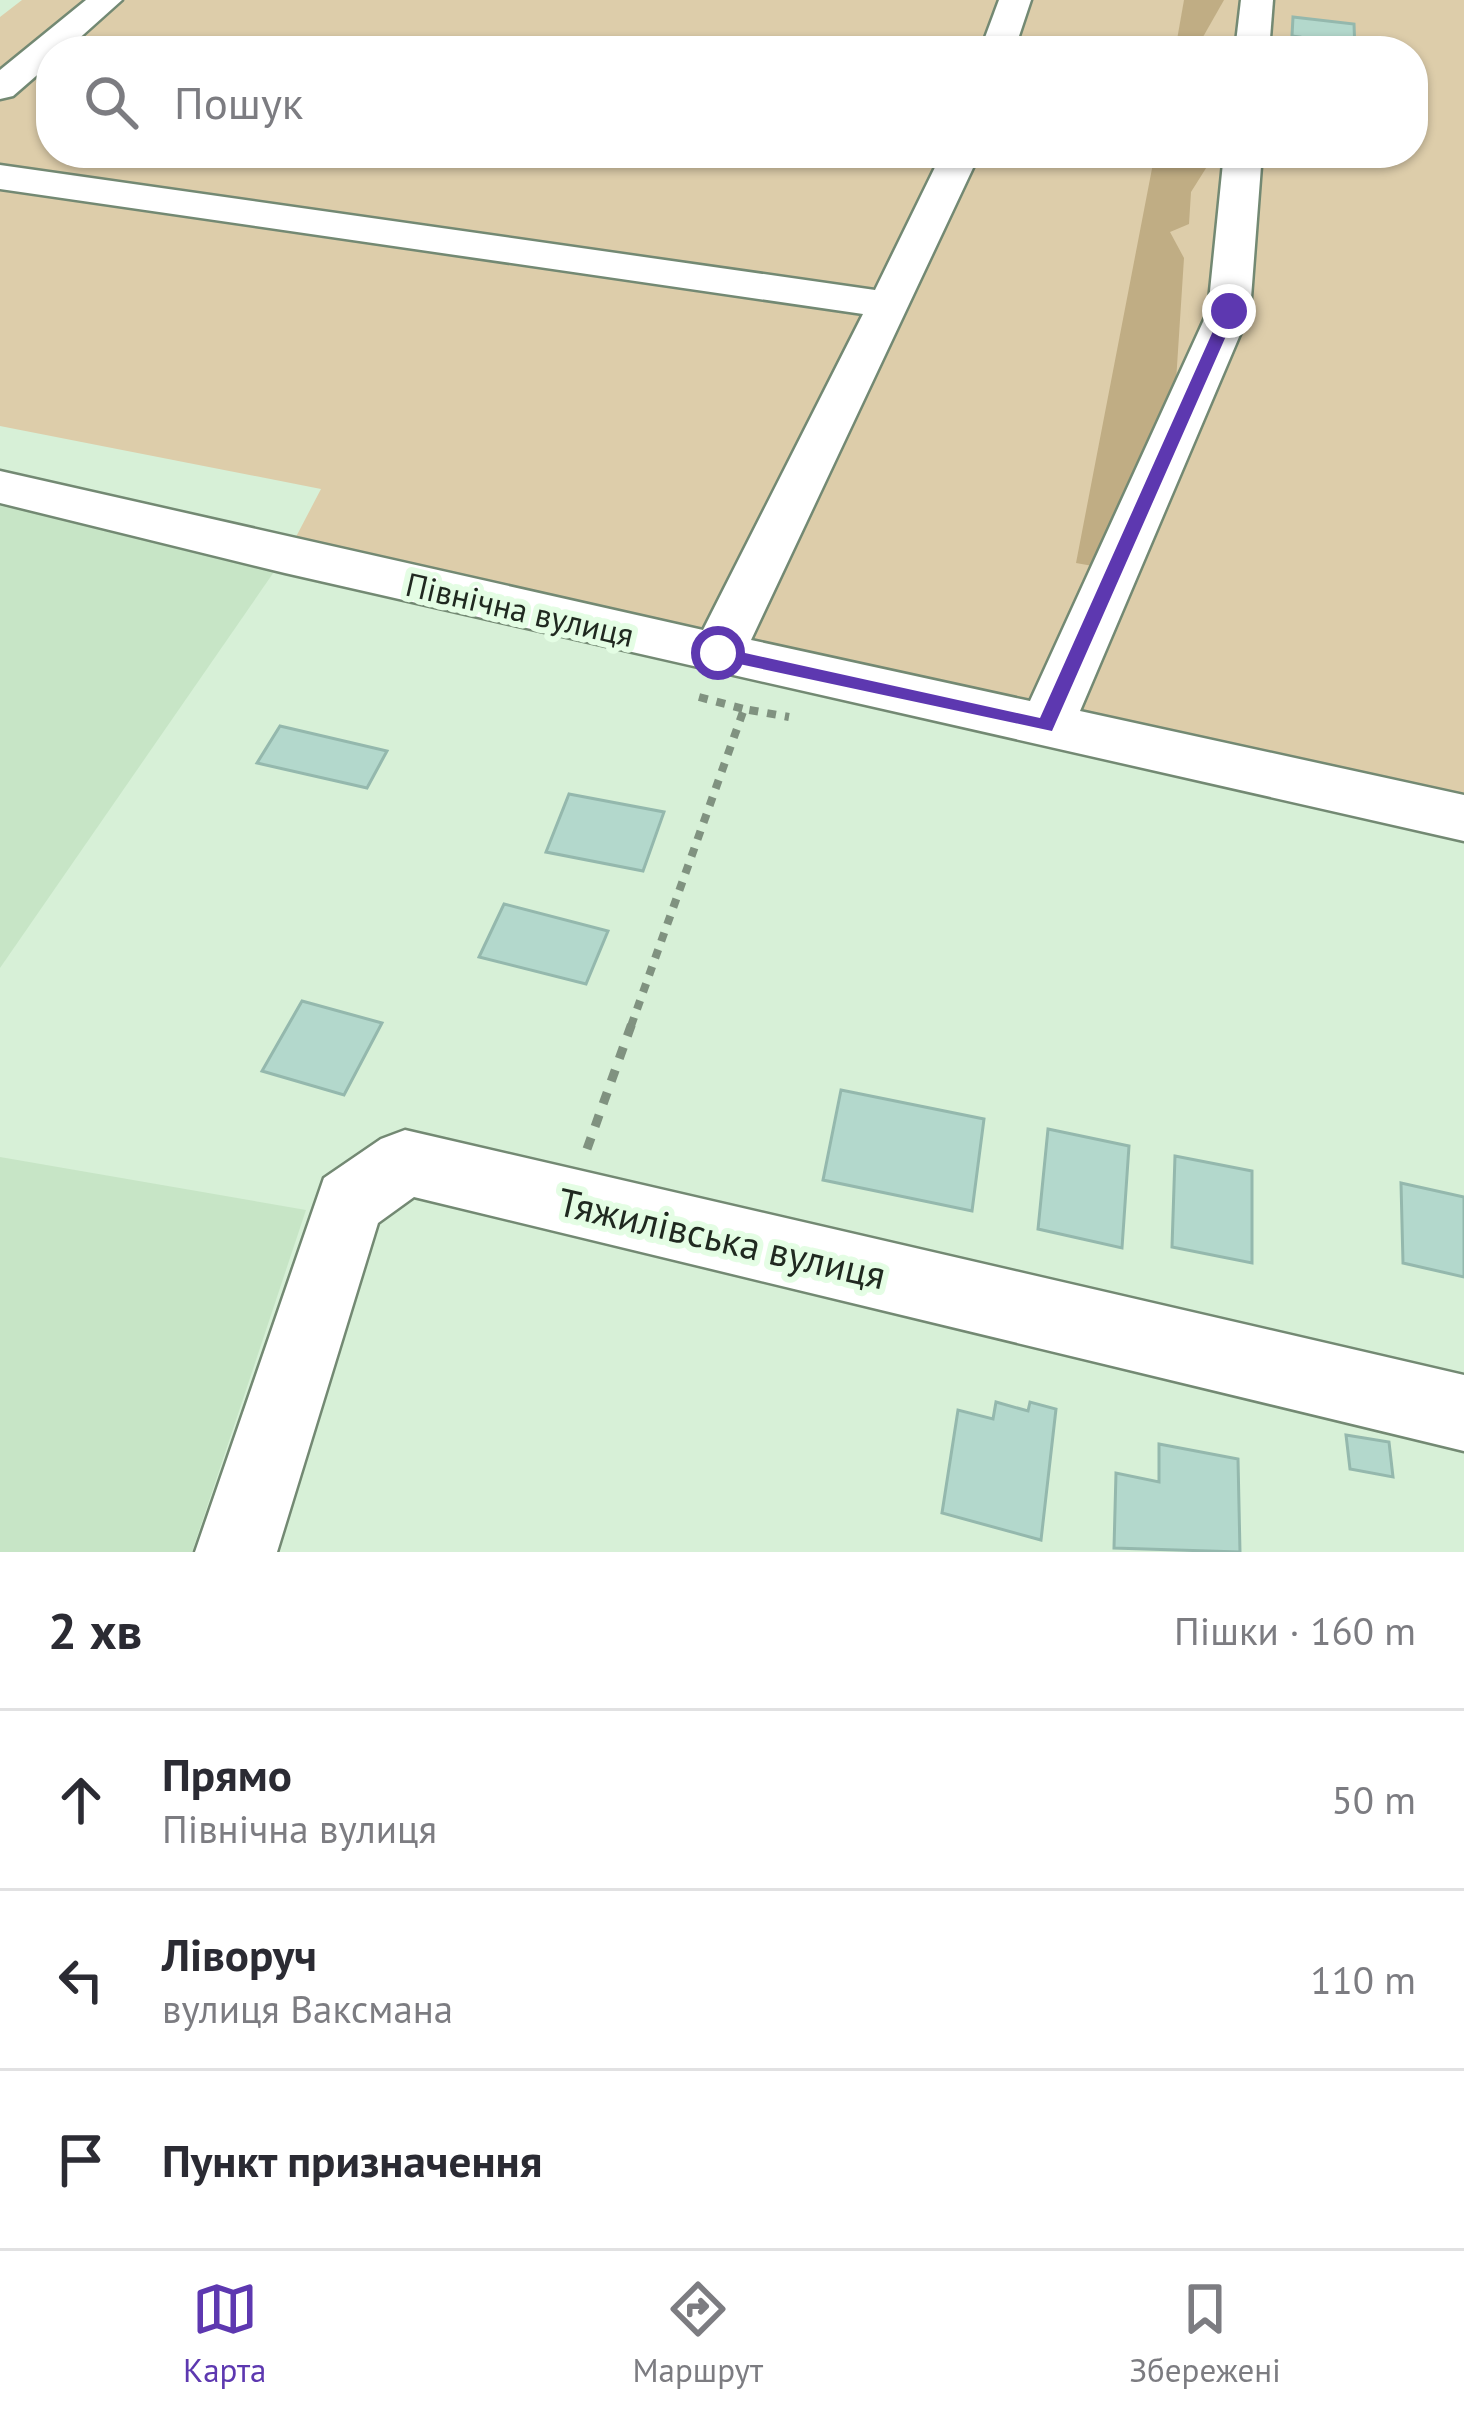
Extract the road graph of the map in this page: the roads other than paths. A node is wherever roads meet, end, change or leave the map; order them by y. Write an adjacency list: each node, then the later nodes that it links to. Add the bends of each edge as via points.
1 (106, 0): 4 (street)
2 (1015, 0): 5 (street)
3 (1257, 0): 6 (street)
4 (63, 36)
5 (1002, 36)
6 (1253, 36)
7 (36, 58): 8 (street)
8 (0, 88)
9 (954, 168): 12 (street)
10 (1243, 168): 15 (street, via 1229,311)
11 (0, 177): 12 (street)
12 (889, 305): 14 (street)
13 (0, 488): 14 (street, Північна вулиця)
14 (718, 653): 15 (street, Північна вулиця)
15 (1046, 726): 16 (street, Північна вулиця)
16 (1464, 818)
17 (1464, 1413): 18 (street, Тяжилівська вулиця, via 405,1162 349,1202)
18 (236, 1552)

